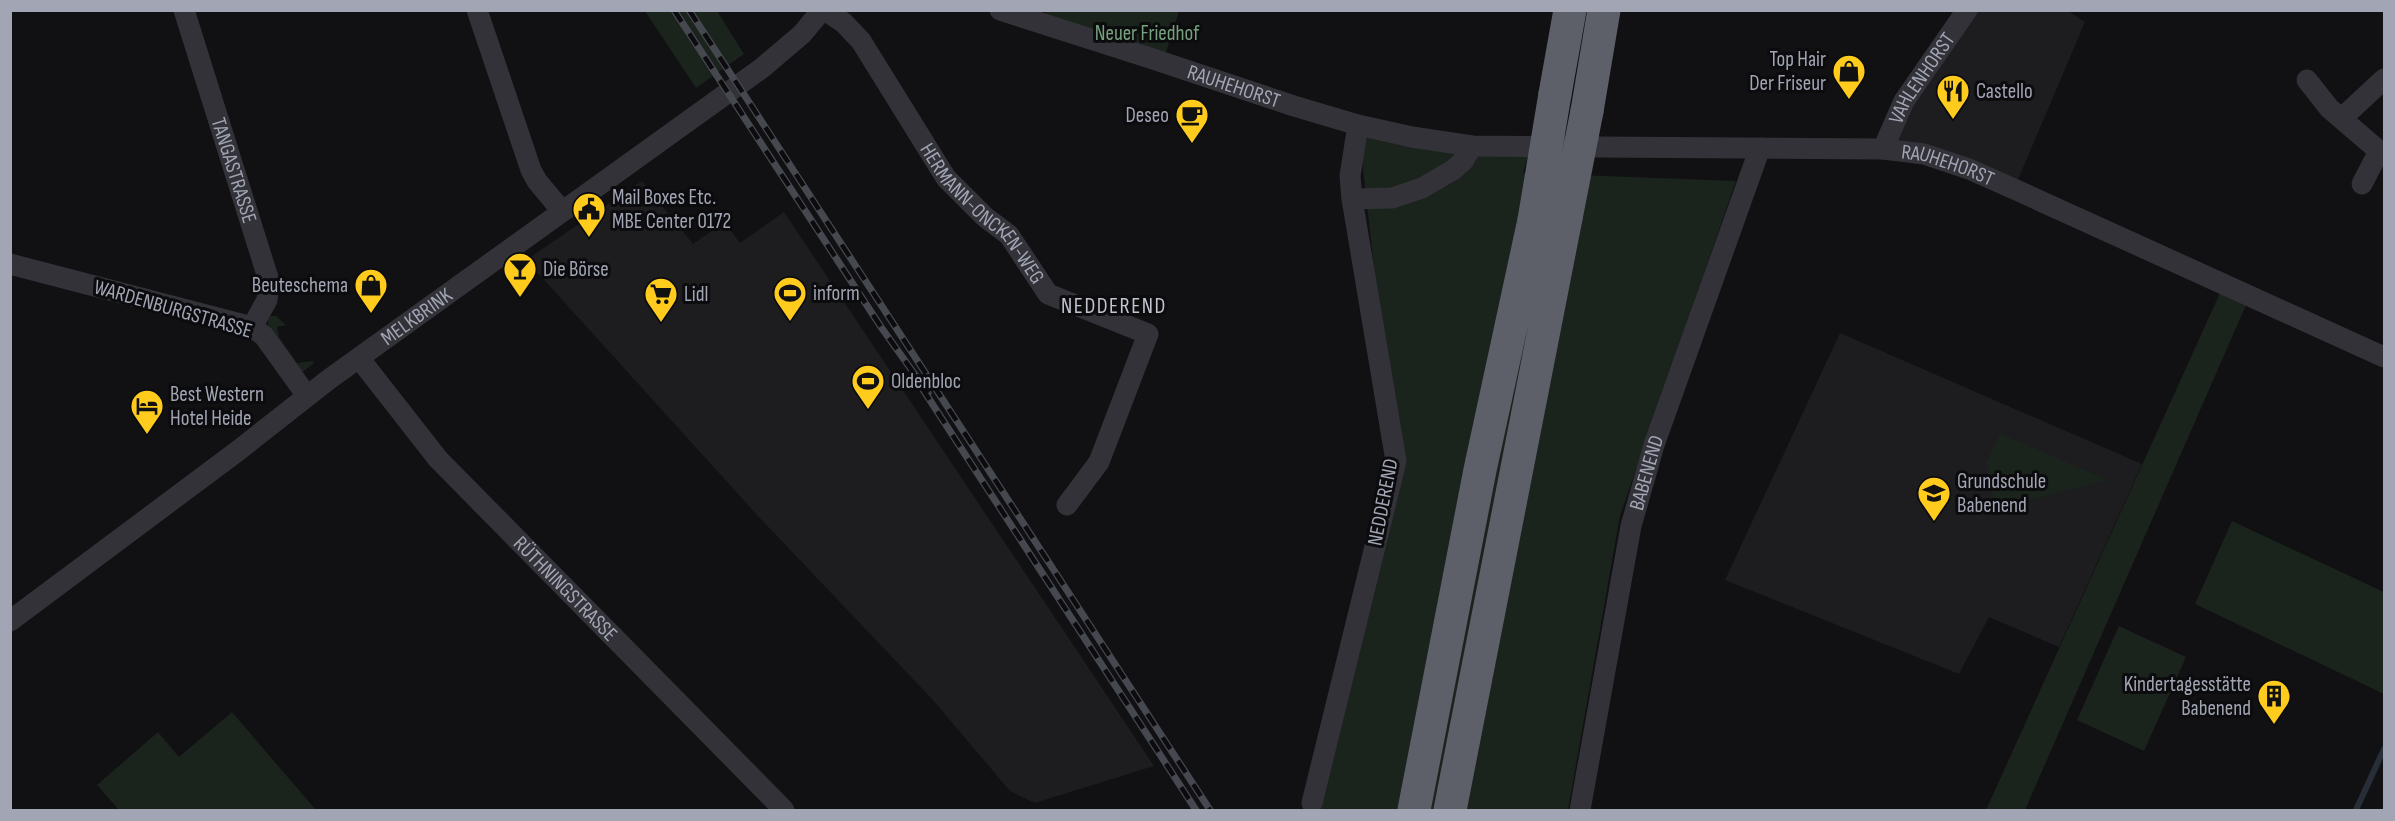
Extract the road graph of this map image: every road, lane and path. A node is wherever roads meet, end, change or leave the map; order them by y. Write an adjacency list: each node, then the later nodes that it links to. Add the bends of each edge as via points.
1 (184, 10): 20 (street, TANGASTRASSE, via 269,281 267,300)
2 (477, 10): 18 (street, via 531,170)
3 (824, 10): 18 (street, MELKBRINK, via 762,68); 24 (street, HERMANN-ONCKEN-WEG, via 861,41 946,178 1009,235 1048,294 1148,334 1099,462)
4 (1000, 10): 11 (street, RAUHEHORST)
5 (1570, 10): 28 (highway, bridge, via 1534,220 1480,470)
6 (1604, 10): 29 (highway, bridge)
7 (1967, 10): 15 (street, VAHLENHORST, via 1904,101)
8 (2385, 79): 10 (street)
9 (2307, 80): 10 (street)
10 (2342, 118): 12 (street)
11 (1358, 125): 13 (street, RAUHEHORST); 17 (street, NEDDEREND, via 1350,176)
12 (2379, 143): 16 (street, via 2379,151)
13 (1472, 146): 14 (street, RAUHEHORST); 17 (street, via 1453,170 1422,188 1392,198)
14 (1760, 148): 15 (street, RAUHEHORST); 30 (street, BABENEND, via 1654,445 1631,526)
15 (1883, 149): 21 (street, RAUHEHORST, via 1924,154 1969,169)
16 (2362, 184)
17 (1352, 198): 26 (street, NEDDEREND, via 1396,461)
18 (562, 211): 22 (street, MELKBRINK)
19 (10, 264): 20 (street, WARDENBURGSTRASSE)
20 (252, 327): 23 (street, WARDENBURGSTRASSE, via 264,336)
21 (2385, 357)
22 (359, 358): 23 (street, MELKBRINK); 27 (street, RÜTHNINGSTRASSE, via 438,459)
23 (307, 396): 25 (street, MELKBRINK)
24 (1067, 505)
25 (10, 621)
26 (1312, 803)
27 (784, 810)
28 (1414, 810)
29 (1450, 810)
30 (1580, 810)

